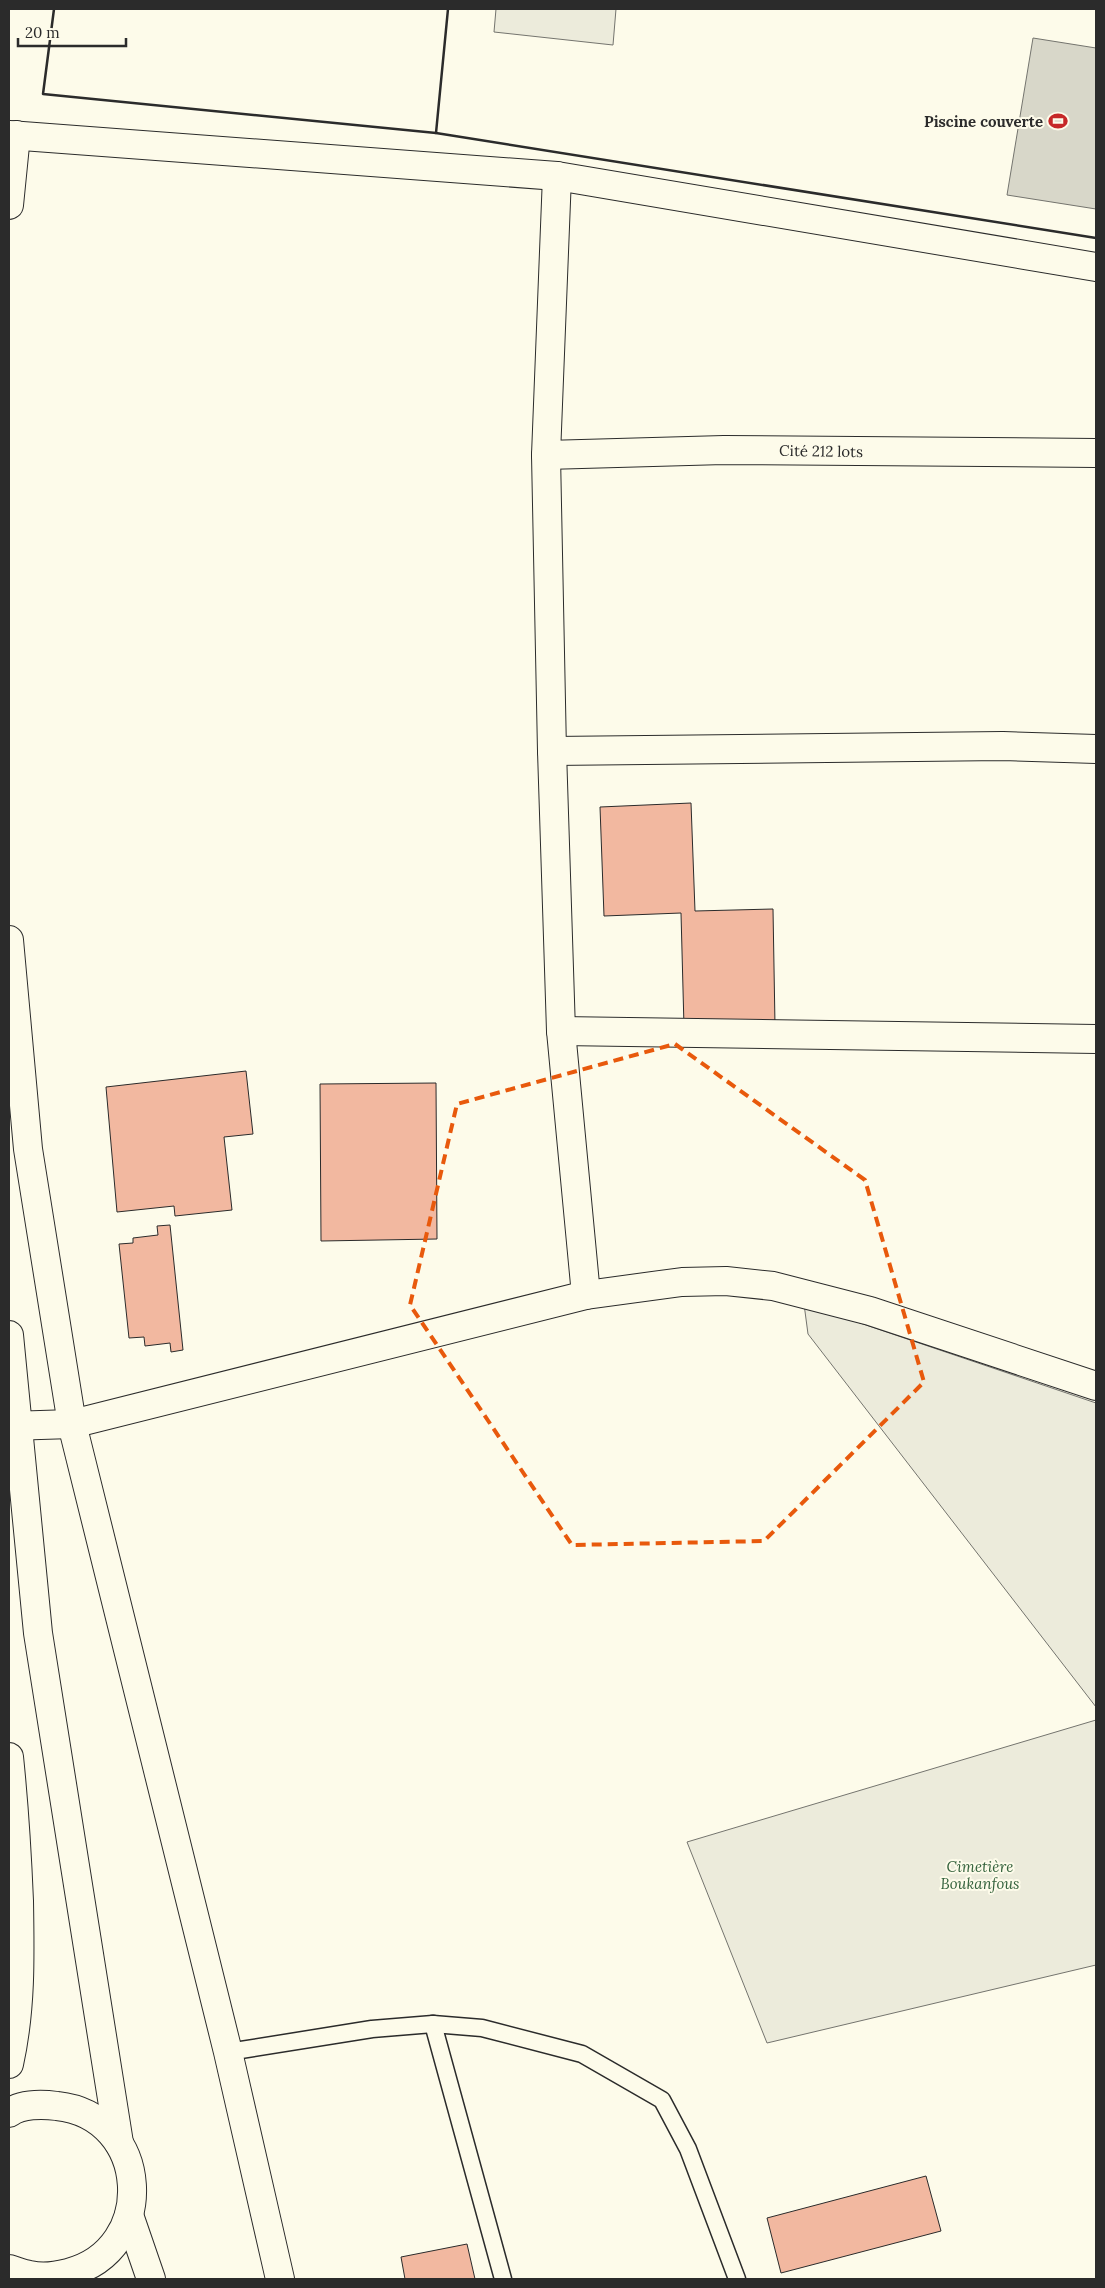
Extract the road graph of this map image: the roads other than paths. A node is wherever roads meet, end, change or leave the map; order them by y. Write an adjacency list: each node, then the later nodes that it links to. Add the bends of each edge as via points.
1 (12, 135): 2 (main road); 3 (main road)
2 (557, 176): 4 (main road); 6 (main road)
3 (9, 205)
4 (1096, 268)
5 (1096, 453): 6 (main road, Cité 212 lots, via 724,450)
6 (546, 455): 8 (main road)
7 (1096, 749): 8 (main road, via 1003,746)
8 (552, 751): 10 (main road)
9 (9, 940): 15 (main road, via 28,1149)
10 (561, 1031): 11 (main road); 12 (main road)
11 (1096, 1039)
12 (586, 1295): 14 (main road, via 682,1282 773,1286 870,1311); 15 (main road)
13 (9, 1335): 16 (main road)
14 (1096, 1386)
15 (72, 1424): 16 (main road); 21 (main road)
16 (14, 1426): 24 (main road, via 38,1633)
17 (9, 1757): 18 (main road)
18 (18, 1880): 19 (main road); 22 (main road, via 20,1996)
19 (9, 1909)
20 (433, 2024): 21 (lane, via 372,2029); 29 (lane); 30 (lane, via 482,2028 582,2054 662,2100 688,2149)
21 (228, 2052): 28 (main road)
22 (9, 2064)
23 (9, 2113): 24 (main road, via 41,2104 71,2108 98,2121)
24 (119, 2143): 25 (main road, via 128,2160 132,2178)
25 (129, 2215): 26 (main road, via 119,2238 102,2257 81,2270 56,2276); 27 (main road)
26 (25, 2275)
27 (150, 2279)
28 (280, 2279)
29 (503, 2279)
30 (737, 2279)

